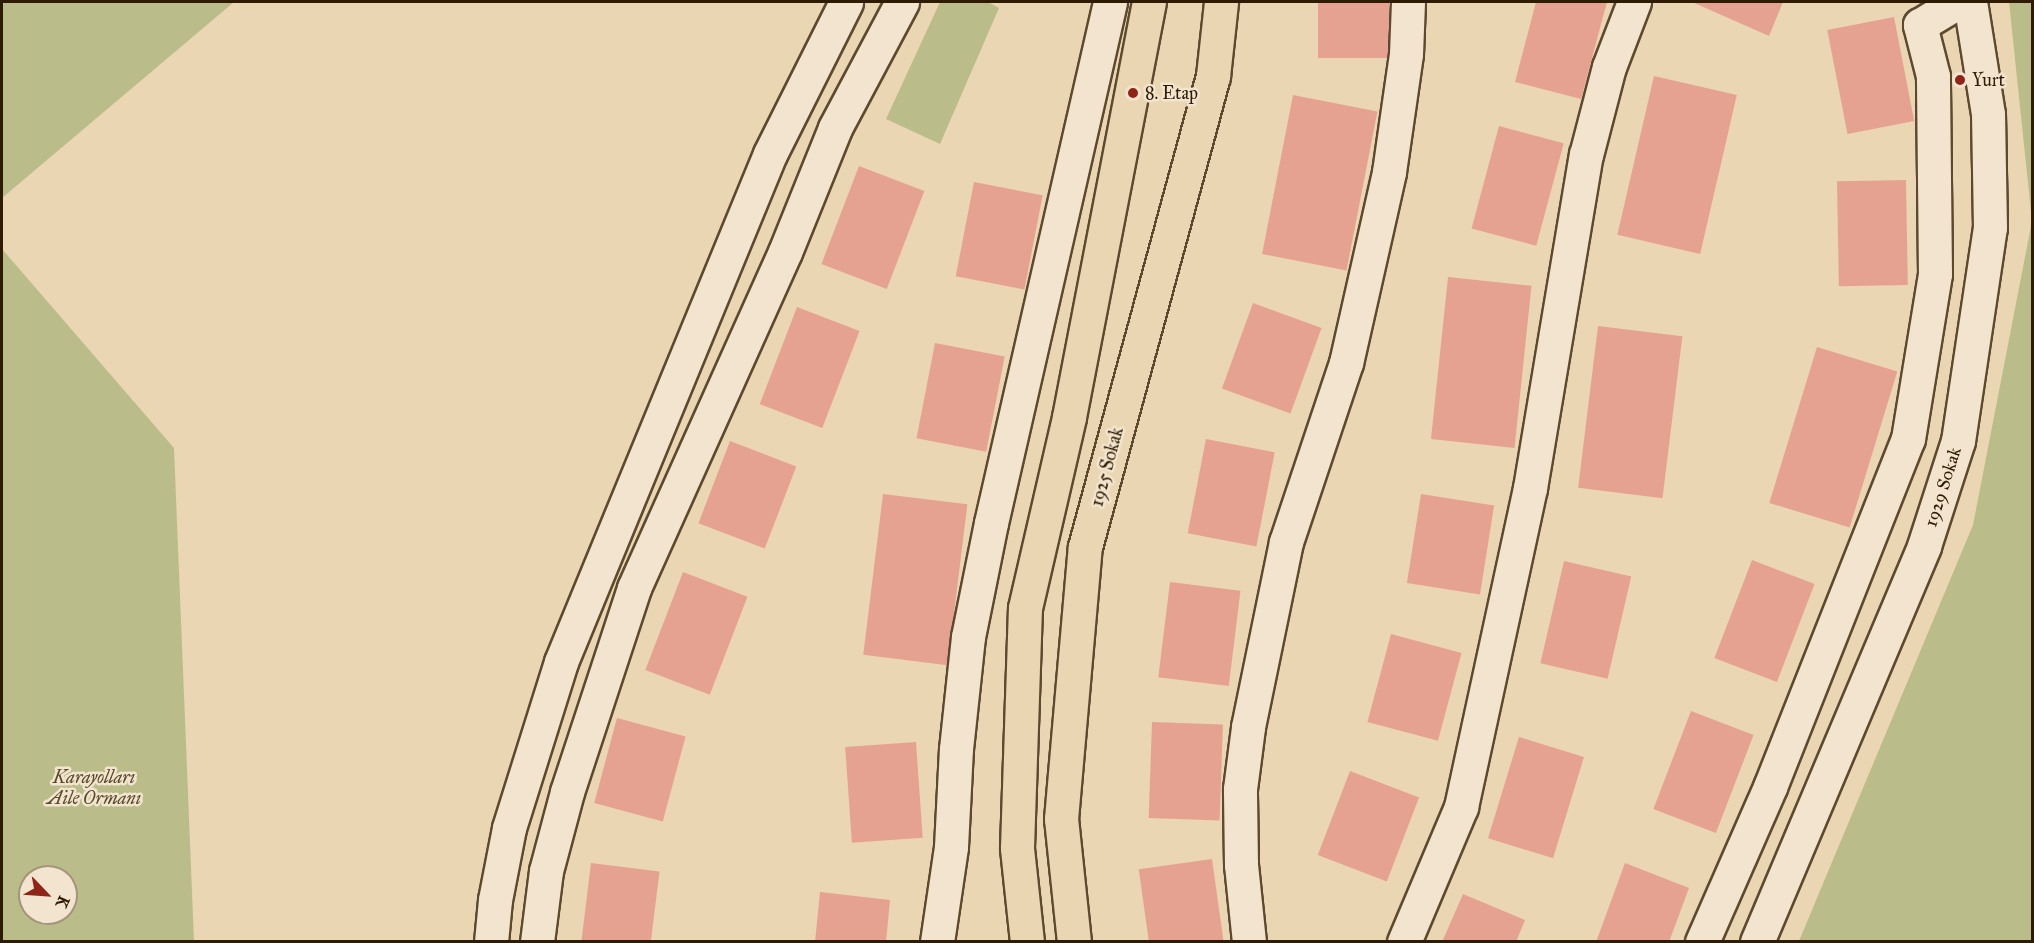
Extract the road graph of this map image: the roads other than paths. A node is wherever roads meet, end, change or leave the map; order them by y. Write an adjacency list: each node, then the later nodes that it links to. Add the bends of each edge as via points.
1 (846, 2): 12 (street, via 770,154 561,662 509,828)
2 (902, 2): 13 (street, via 835,128 786,252 634,588 567,792 546,871)
3 (1110, 2): 10 (street)
4 (1149, 2): 11 (main road)
5 (1221, 2): 16 (main road, 1925 Sokak, via 1213,76 1085,547 1060,819)
6 (1408, 2): 17 (street, via 1406,54 1389,172 1347,363 1286,542 1248,727 1240,789 1241,865)
7 (1635, 2): 18 (street, via 1610,67 1586,155 1530,488 1461,807)
8 (1958, 2): 19 (street, via 1920,25 1933,76 1935,274 1908,439 1770,787)
9 (1970, 2): 20 (street, 1929 Sokak, via 1988,114 1990,228 1958,441 1923,546)
10 (1062, 209): 11 (street); 14 (street, via 968,638 951,847)
11 (1108, 222): 15 (main road, via 1025,608 1017,848)
12 (491, 942)
13 (537, 942)
14 (937, 942)
15 (1028, 942)
16 (1074, 942)
17 (1249, 942)
18 (1404, 942)
19 (1702, 942)
20 (1757, 942)

